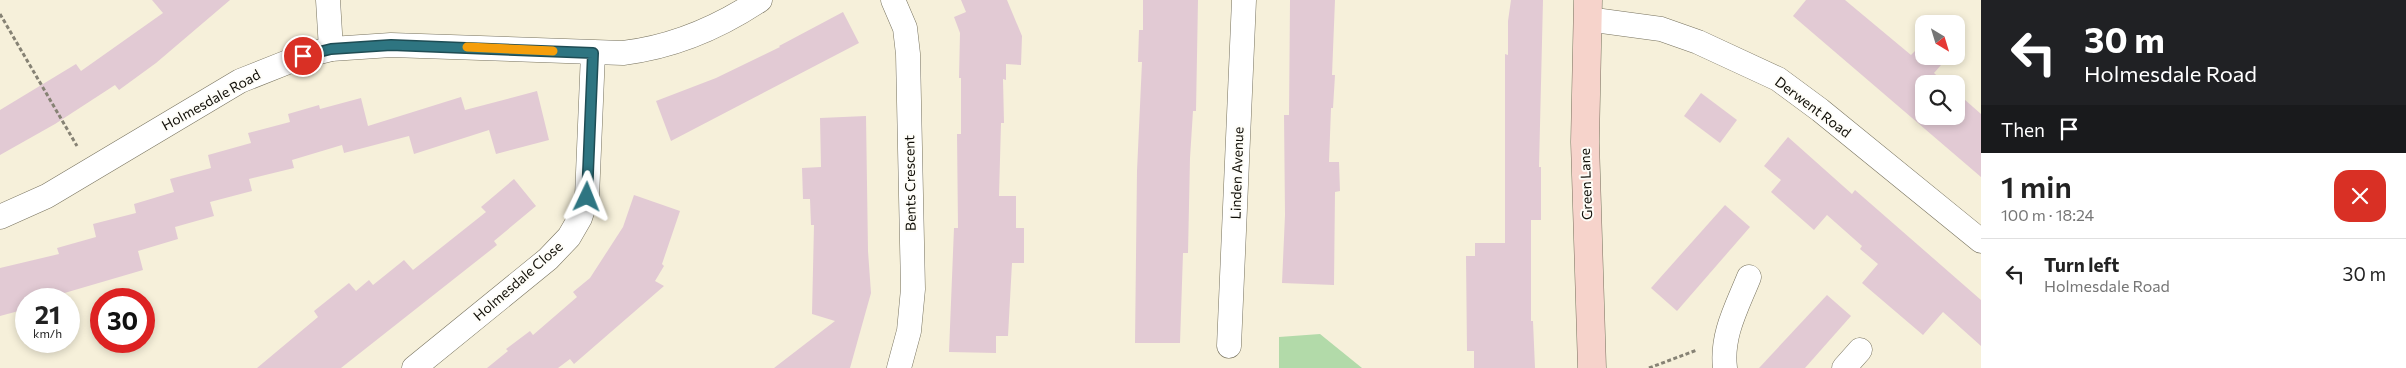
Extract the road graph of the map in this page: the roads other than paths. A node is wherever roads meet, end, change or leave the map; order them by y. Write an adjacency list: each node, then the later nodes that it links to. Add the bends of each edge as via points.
1 (328, 0): 6 (street)
2 (760, 0): 7 (street, Holmesdale Road, via 717,25 652,50)
3 (893, 0): 15 (street, Bents Crescent, via 905,28 908,54 912,289 909,331)
4 (1244, 0): 11 (street, Linden Avenue)
5 (1588, 9): 9 (street, Derwent Road, via 1698,42 1778,79); 16 (main road, Green Lane, via 1585,142)
6 (331, 49): 7 (street, Holmesdale Road, via 391,45); 8 (street, Holmesdale Road, via 240,80 91,171)
7 (593, 53): 14 (street, Holmesdale Close, via 587,197 580,218 569,237 548,259)
8 (0, 217)
9 (1981, 242)
10 (1749, 277): 13 (street, via 1730,324)
11 (1230, 346)
12 (1860, 350): 17 (street)
13 (1724, 359)
14 (414, 368)
15 (899, 368)
16 (1592, 368)
17 (1844, 368)

